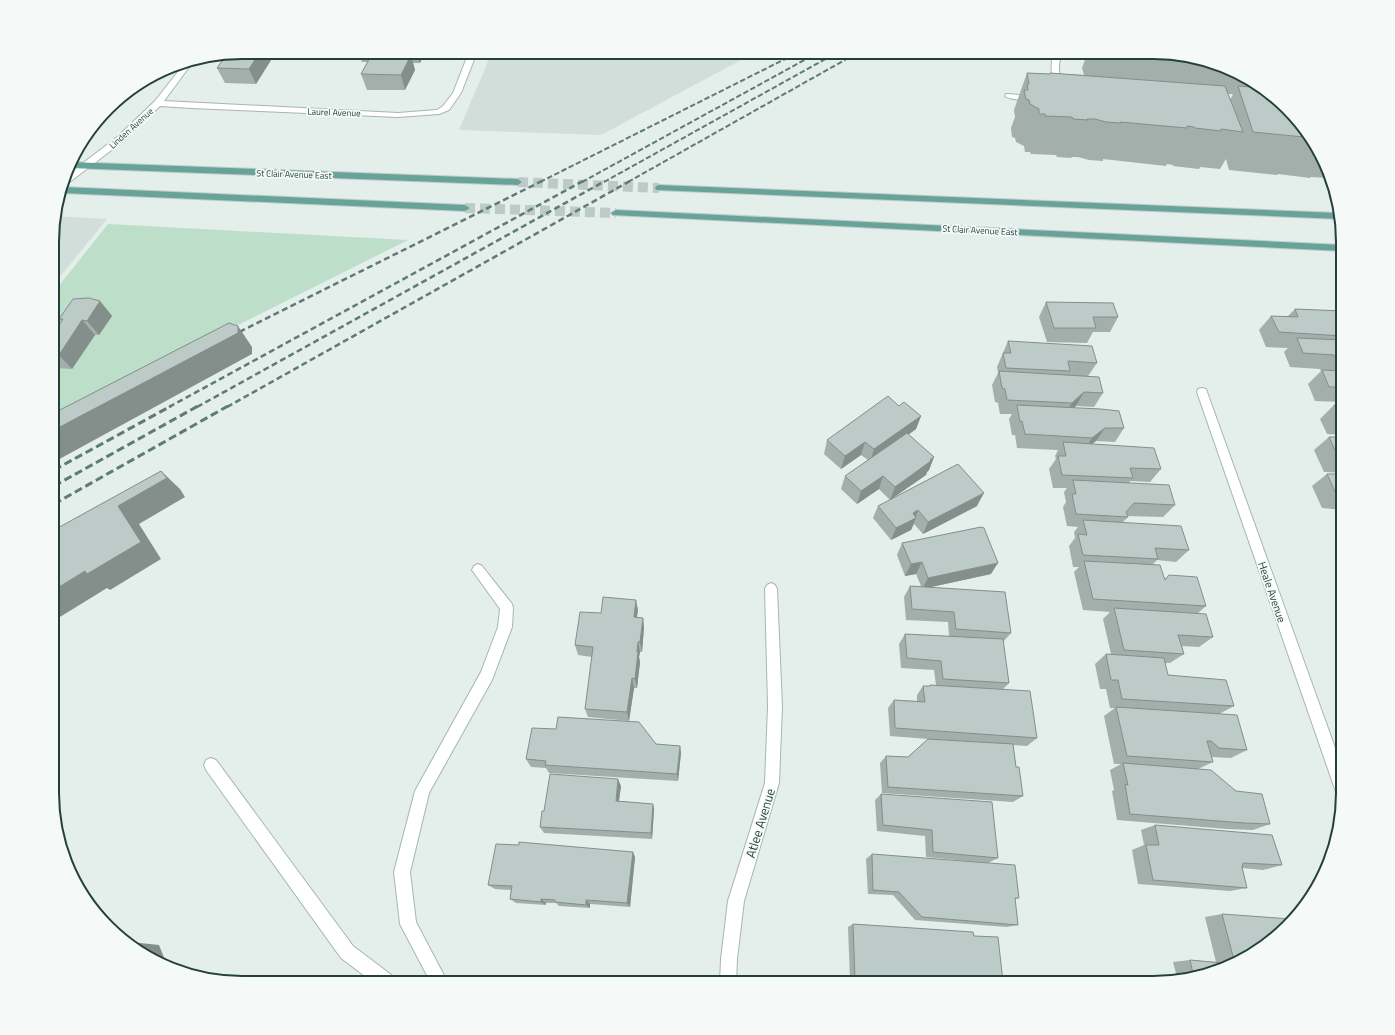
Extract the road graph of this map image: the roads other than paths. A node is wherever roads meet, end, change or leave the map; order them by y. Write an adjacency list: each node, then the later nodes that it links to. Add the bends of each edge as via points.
1 (470, 59): 7 (street, Laurel Avenue, via 457,93 446,108 439,112 398,115)
2 (1056, 59): 6 (street)
3 (184, 69): 7 (street, Linden Avenue)
4 (1009, 96): 5 (street)
5 (1045, 98)
6 (1060, 99)
7 (158, 103): 9 (street, Linden Avenue, via 119,140)
8 (76, 165): 9 (main road, St Clair Avenue East)
9 (86, 166): 10 (street, Linden Avenue); 11 (main road, St Clair Avenue East)
10 (71, 177)
11 (518, 182)
12 (659, 188): 16 (main road)
13 (67, 190): 14 (main road)
14 (465, 208)
15 (616, 213): 17 (main road, St Clair Avenue East)
16 (1334, 216)
17 (1336, 248)
18 (1202, 392): 22 (street, Heale Avenue)
19 (478, 570): 24 (street, via 507,608 505,627 487,675 422,791 402,872 408,924)
20 (771, 589): 25 (street, Atlee Avenue, via 775,706 772,783 736,902)
21 (211, 765): 23 (street, via 347,952)
22 (1336, 772)
23 (379, 976)
24 (436, 976)
25 (728, 976)

